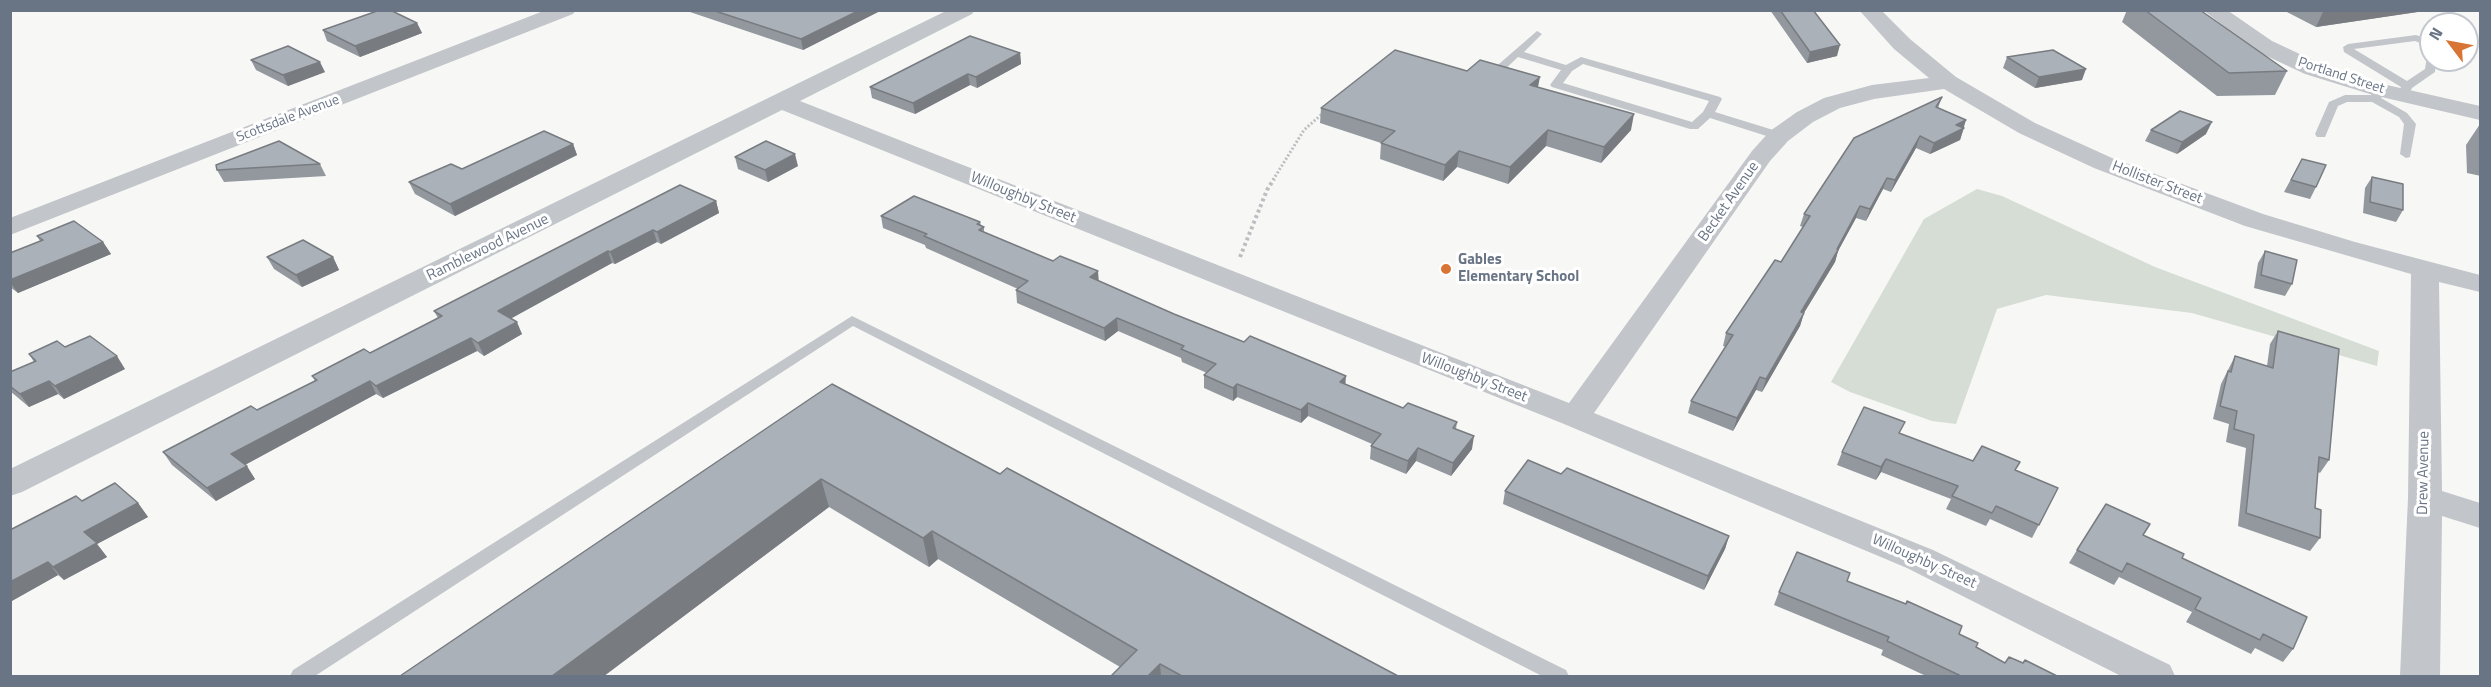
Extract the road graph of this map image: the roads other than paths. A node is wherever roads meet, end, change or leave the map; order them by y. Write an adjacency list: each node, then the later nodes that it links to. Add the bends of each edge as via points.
1 (566, 10): 20 (street, Scottsdale Avenue)
2 (965, 10): 14 (street, Ramblewood Avenue)
3 (1869, 10): 11 (street, Hollister Street)
4 (2213, 10): 13 (street, Portland Street, via 2278,53)
5 (1537, 34): 7 (lane)
6 (2419, 39): 12 (lane, via 2348,47 2349,52)
7 (1516, 53): 8 (lane); 9 (lane)
8 (1568, 69): 16 (lane, via 1581,60 1716,99); 16 (lane, via 1556,85 1694,126)
9 (1497, 72)
10 (2429, 72): 12 (lane)
11 (1948, 82): 18 (street, Becket Avenue, via 1872,92 1832,103); 21 (street, Hollister Street, via 2027,128 2103,163 2254,219)
12 (2405, 91): 13 (street, Portland Street); 15 (street, Portland Street)
13 (2378, 95): 17 (lane, via 2345,98 2333,104); 19 (lane, via 2410,123)
14 (782, 102): 23 (street, Willoughby Street); 24 (street, Ramblewood Avenue)
15 (2481, 113)
16 (1708, 114): 18 (lane)
17 (2321, 134)
18 (1779, 136): 23 (street, Becket Avenue)
19 (2406, 154)
20 (10, 226)
21 (2425, 269): 22 (street, Hollister Street); 25 (street, Drew Avenue)
22 (2481, 284)
23 (1575, 417): 29 (street, Willoughby Street, via 1920,559)
24 (10, 484)
25 (2425, 498): 26 (street); 30 (street, Drew Avenue)
26 (2481, 516)
27 (300, 676): 28 (lane, via 852,320)
28 (1559, 676)
29 (2156, 676)
30 (2420, 676)

